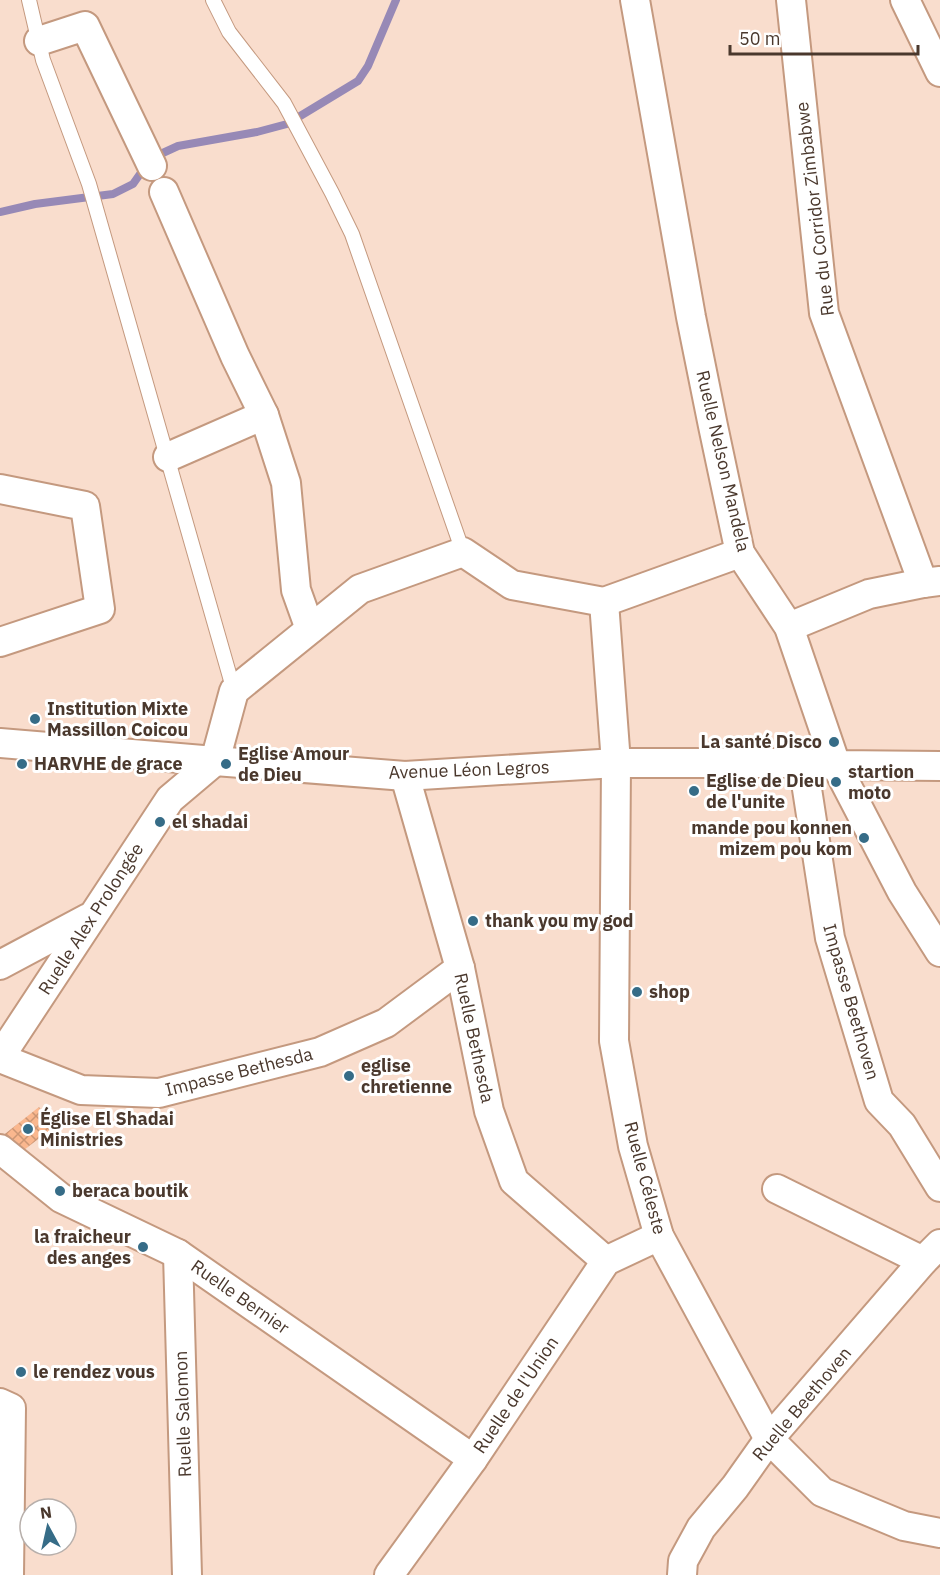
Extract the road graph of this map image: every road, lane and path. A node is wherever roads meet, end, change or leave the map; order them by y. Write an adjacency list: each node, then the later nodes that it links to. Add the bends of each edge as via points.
1 (29, 0): 6 (lane)
2 (213, 0): 13 (lane, via 229,32 296,122 352,234)
3 (635, 0): 14 (street, Ruelle Nelson Mandela, via 691,317)
4 (791, 0): 15 (street, Rue du Corridor Zimbabwe, via 824,313)
5 (905, 0): 7 (street)
6 (39, 41): 8 (street, via 85,26); 11 (lane, via 89,184)
7 (940, 72)
8 (152, 166)
9 (164, 192): 10 (street)
10 (264, 415): 11 (street); 18 (street, via 286,483 296,590)
11 (168, 457): 20 (lane)
12 (0, 489): 19 (street, via 85,506 100,609)
13 (463, 552): 16 (street, via 512,585); 18 (street, via 360,588)
14 (740, 553): 16 (street); 17 (street, Ruelle Nelson Mandela)
15 (932, 582): 17 (street, via 869,594)
16 (604, 602): 24 (street, Ruelle Céleste)
17 (789, 627): 25 (street, Ruelle Nelson Mandela)
18 (310, 629): 20 (street)
19 (0, 642)
20 (234, 691): 22 (street)
21 (0, 742): 22 (street, Avenue Léon Legros)
22 (215, 761): 27 (street, Avenue Léon Legros); 28 (street, Ruelle Alex Prolongée, via 170,799)
23 (803, 763): 24 (street, Avenue Léon Legros); 25 (street, Avenue Léon Legros); 34 (street, Impasse Beethoven, via 830,938 879,1101 902,1125)
24 (616, 764): 27 (street, Avenue Léon Legros); 36 (street, Ruelle Céleste, via 614,1041 633,1146)
25 (836, 765): 26 (street, Avenue Léon Legros); 29 (street, Ruelle Nelson Mandela, via 902,892)
26 (940, 766)
27 (405, 776): 31 (street, Ruelle Bethesda)
28 (92, 916): 30 (street); 32 (street, Ruelle Alex Prolongée)
29 (940, 952)
30 (0, 964)
31 (460, 968): 32 (street, Impasse Bethesda, via 386,1023 320,1052 159,1094 81,1090); 39 (street, Ruelle Bethesda, via 489,1111 514,1181)
32 (0, 1058)
33 (0, 1149): 38 (street, Ruelle Bernier, via 61,1198)
34 (940, 1187)
35 (777, 1190): 37 (street)
36 (659, 1236): 39 (street); 41 (street, Ruelle Céleste)
37 (932, 1252): 41 (street, Ruelle Beethoven)
38 (178, 1254): 42 (street, Ruelle Bernier); 45 (street, Ruelle Salomon)
39 (606, 1261): 42 (street, Ruelle de l'Union)
40 (0, 1403): 44 (street, via 11,1408)
41 (769, 1439): 43 (street, Ruelle Céleste, via 822,1492 904,1526); 47 (street, Ruelle Beethoven, via 702,1528 683,1561)
42 (473, 1459): 46 (street, Ruelle de l'Union)
43 (940, 1533)
44 (9, 1575)
45 (188, 1575)
46 (389, 1575)
47 (681, 1575)

